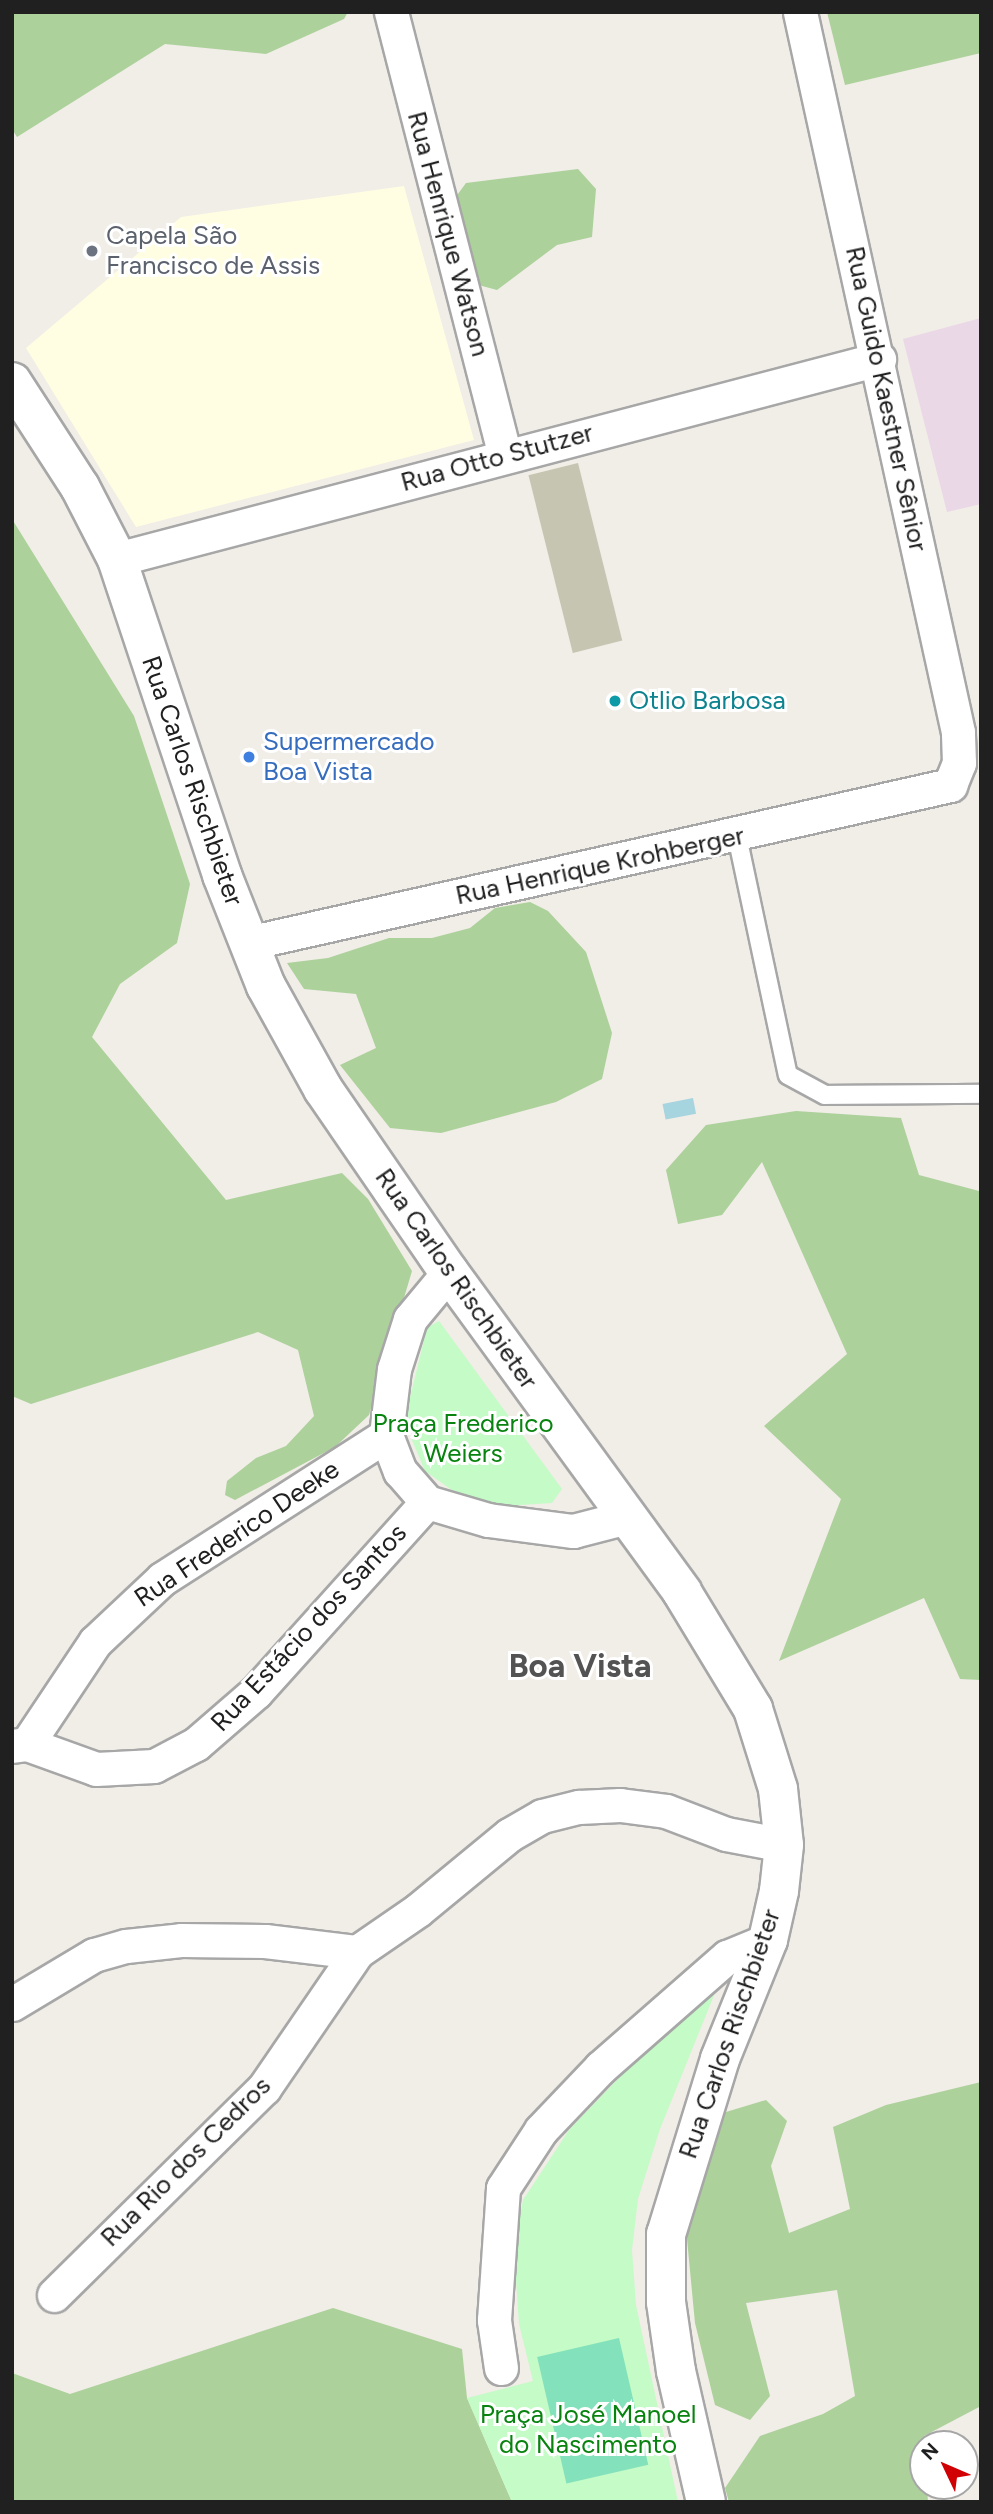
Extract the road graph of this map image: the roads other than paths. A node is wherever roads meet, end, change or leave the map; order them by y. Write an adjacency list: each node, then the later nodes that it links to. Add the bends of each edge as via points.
1 (391, 12): 5 (street, Rua Henrique Watson)
2 (800, 12): 3 (street, Rua Guido Kaestner Sênior)
3 (879, 359): 5 (street, Rua Otto Stutzer); 7 (street, Rua Guido Kaestner Sênior, via 958,732 959,763)
4 (12, 382): 6 (street, Rua Carlos Rischbieter, via 80,486)
5 (505, 456): 6 (street, Rua Otto Stutzer)
6 (117, 559): 9 (street, Rua Carlos Rischbieter)
7 (950, 785): 8 (street, Rua Henrique Krohberger)
8 (737, 836): 9 (street, Rua Henrique Krohberger); 10 (lane, via 788,1075 825,1095)
9 (248, 943): 11 (street, Rua Carlos Rischbieter, via 266,986 323,1089)
10 (981, 1094)
11 (449, 1272): 12 (street, via 410,1319 394,1369); 14 (street, Rua Carlos Rischbieter)
12 (386, 1435): 13 (street, via 400,1471); 15 (street, Rua Frederico Deeke, via 152,1587 95,1642)
13 (427, 1503): 14 (street, via 488,1520 573,1531); 15 (street, Rua Estácio dos Santos, via 256,1692 196,1744 154,1766 96,1769)
14 (627, 1517): 16 (street, Rua Carlos Rischbieter, via 718,1644 753,1709 778,1789)
15 (20, 1745)
16 (784, 1845): 17 (street, Rua Carlos Rischbieter); 18 (street, via 726,1834 666,1811 620,1805 542,1815 509,1835 418,1910)
17 (768, 1940): 21 (street, via 727,1957 600,2067 541,2130 503,2189 494,2320); 22 (street, Rua Carlos Rischbieter, via 720,2059 666,2234 666,2302 676,2371)
18 (357, 1952): 19 (street, via 253,1941 181,1940 126,1946 94,1955); 20 (street, Rua Rio dos Cedros, via 264,2088)
19 (12, 2004)
20 (54, 2295)
21 (501, 2368)
22 (706, 2502)

